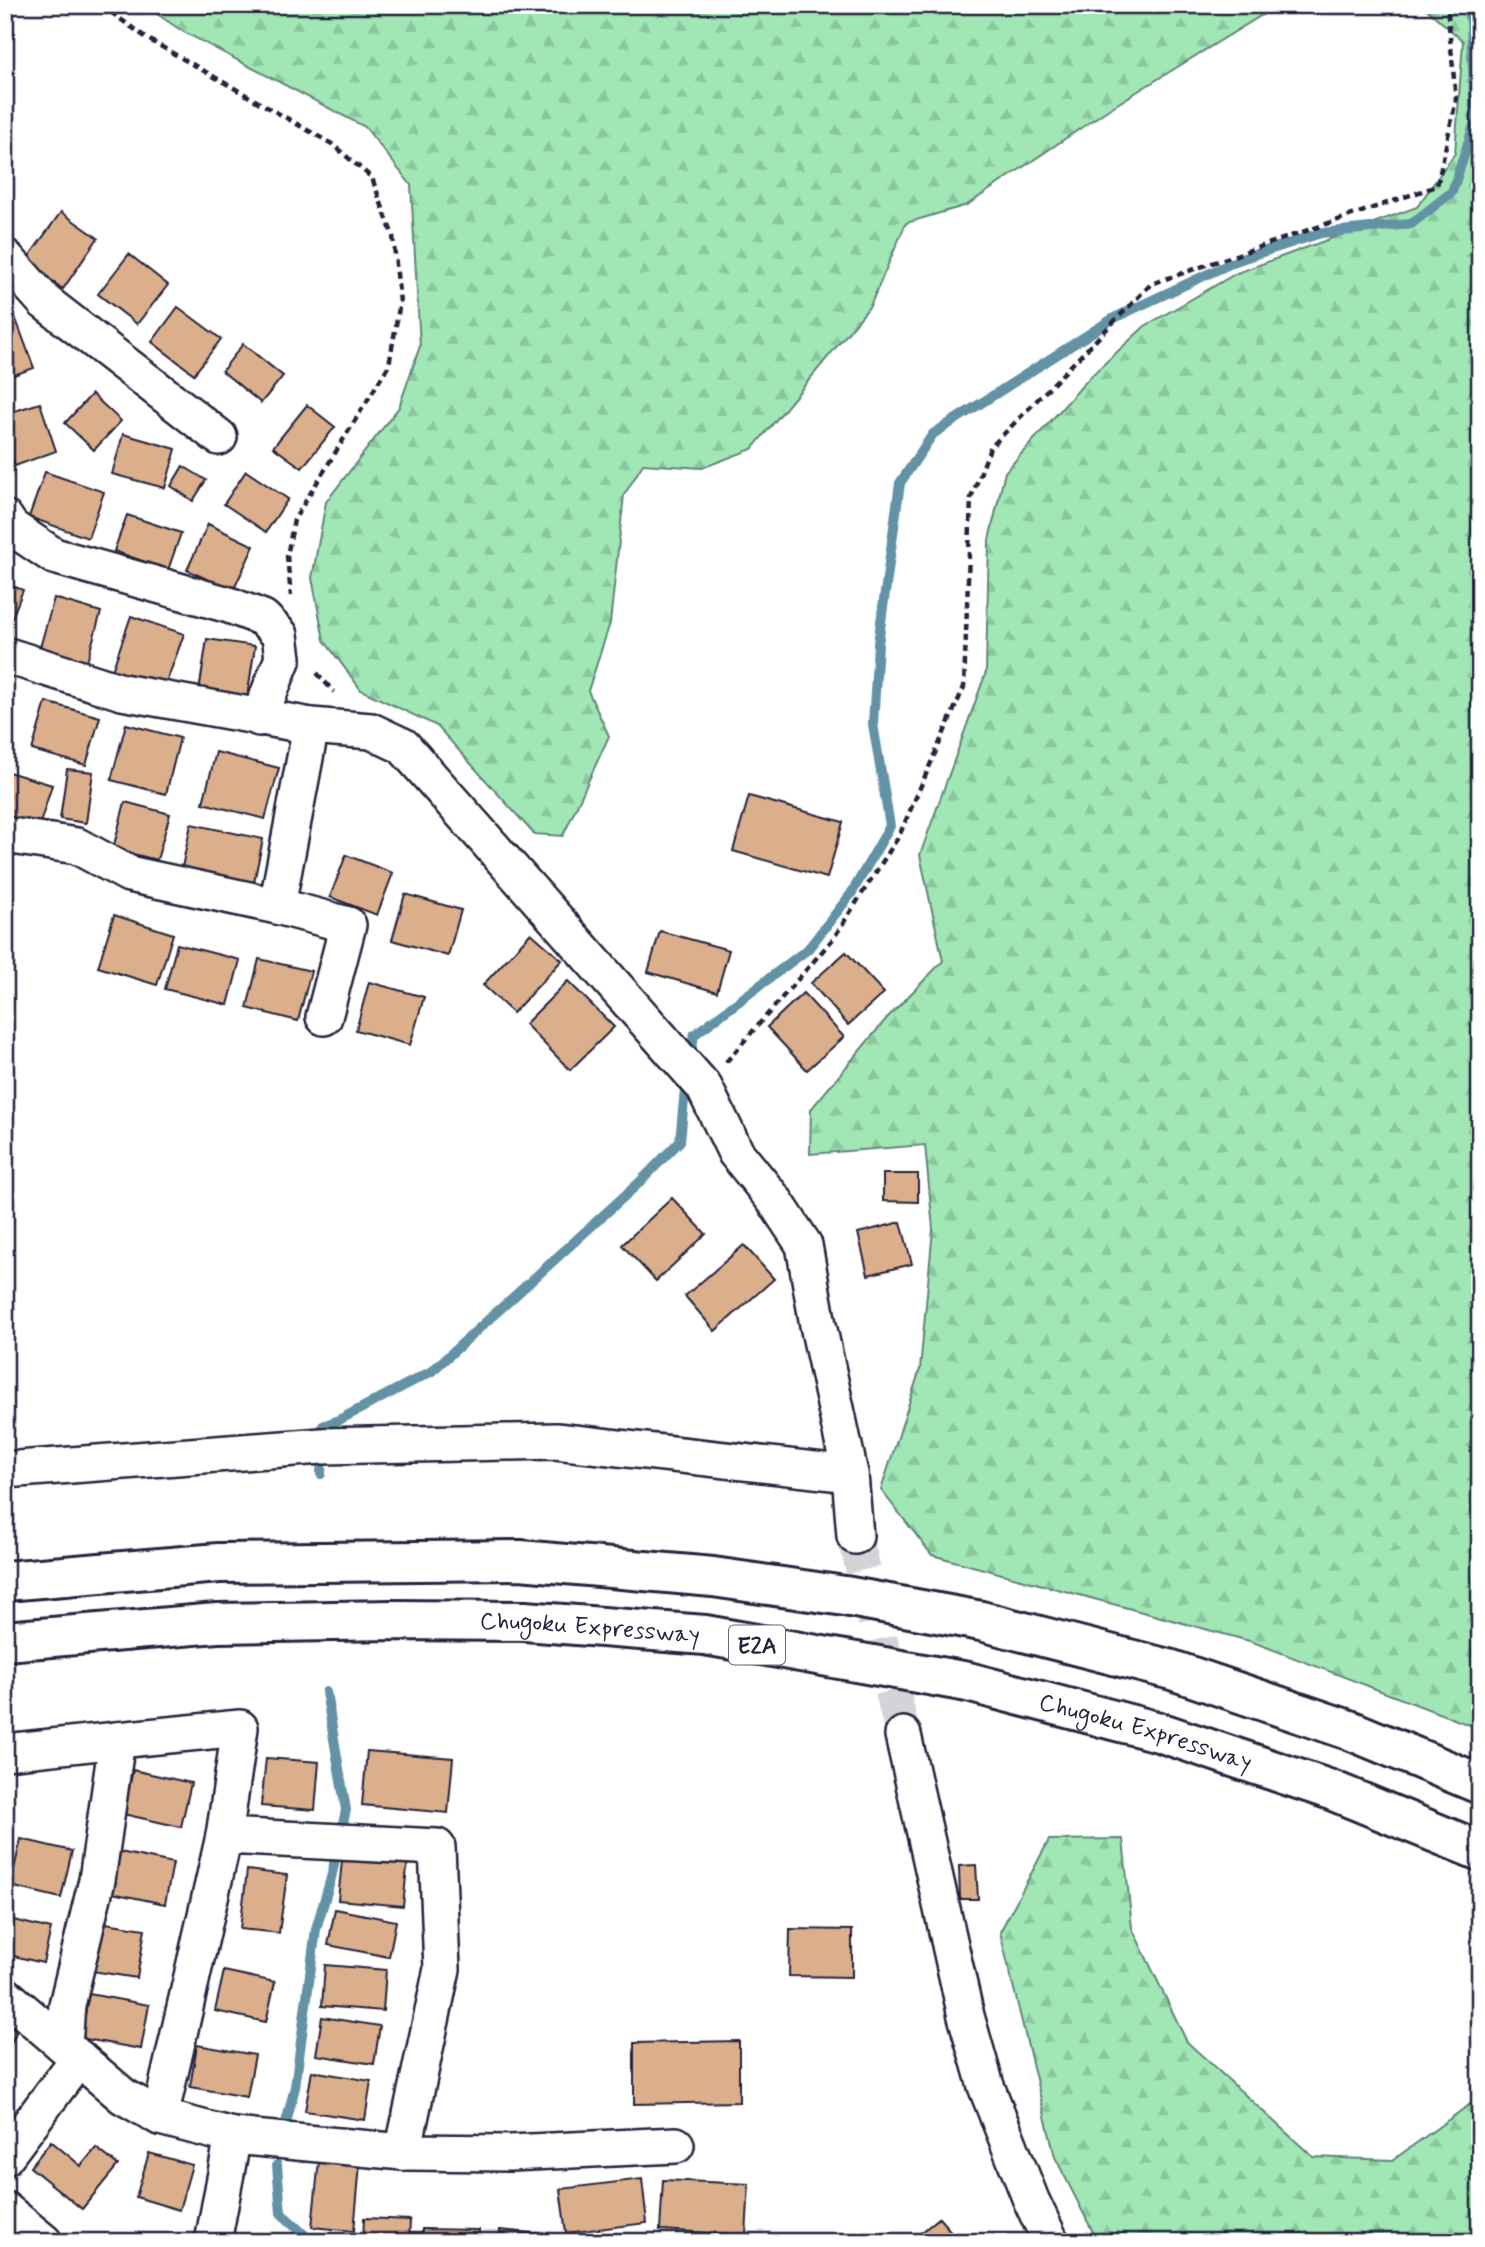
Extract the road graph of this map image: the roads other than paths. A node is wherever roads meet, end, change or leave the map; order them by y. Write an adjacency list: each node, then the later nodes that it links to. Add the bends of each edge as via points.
1 (5, 257): 2 (street, via 45,302)
2 (219, 436)
3 (5, 518): 5 (street, via 54,556 263,618 280,635 284,658)
4 (5, 655): 5 (street, via 122,692)
5 (259, 718): 6 (street)
6 (311, 726): 8 (street); 11 (street, via 372,731 403,746 704,1087 736,1153 804,1245)
7 (5, 835): 8 (street, via 77,846 129,874)
8 (277, 906): 9 (street, via 348,925)
9 (324, 1017)
10 (5, 1470): 11 (street, via 322,1446 556,1441)
11 (850, 1475): 12 (street)
12 (855, 1535)
13 (5, 1581): 18 (highway, via 219,1563 520,1560 713,1577 981,1621 1172,1670 1352,1731)
14 (5, 1641): 20 (highway, Chugoku Expressway / E2A, via 217,1623 393,1620 525,1621 705,1635 968,1682 1159,1732 1331,1790)
15 (902, 1735): 31 (street, via 965,2015 983,2074)
16 (117, 1740): 17 (street); 19 (street, via 240,1728); 22 (street, via 97,1880 67,2005)
17 (5, 1752)
18 (1480, 1784)
19 (224, 1836): 23 (street); 26 (street, via 437,1847 442,1969)
20 (1480, 1851)
21 (5, 1995): 22 (street)
22 (72, 2051): 23 (street, via 122,2096); 27 (street)
23 (160, 2117): 24 (street)
24 (233, 2136): 26 (street); 30 (street)
25 (676, 2145): 26 (street, via 510,2153)
26 (403, 2152)
27 (5, 2157)
28 (5, 2210): 29 (street)
29 (44, 2242)
30 (213, 2242)
31 (1051, 2242)

